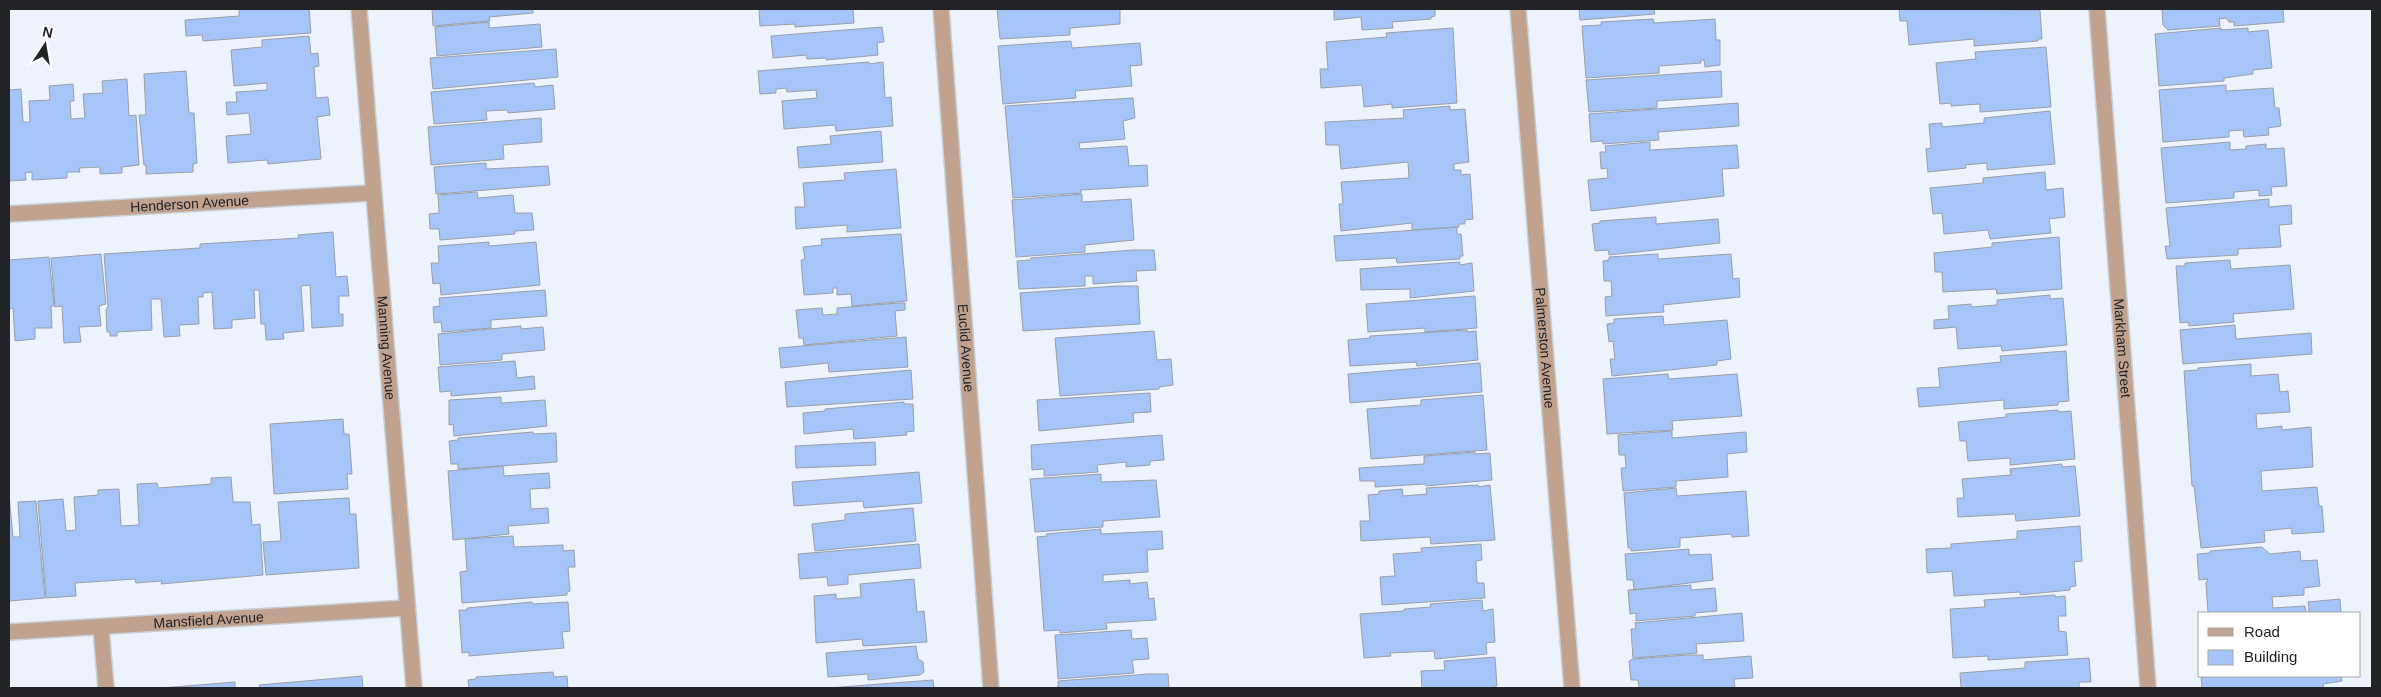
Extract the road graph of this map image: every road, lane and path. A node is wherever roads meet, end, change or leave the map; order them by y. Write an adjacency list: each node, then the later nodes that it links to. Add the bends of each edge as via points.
1 (359, 9): 5 (street, Manning Avenue)
2 (941, 9): 12 (street, Euclid Avenue)
3 (1518, 9): 13 (street, Palmerston Avenue)
4 (2097, 9): 14 (street, Markham Street)
5 (372, 193): 6 (street, Henderson Avenue); 7 (street, Manning Avenue)
6 (9, 214)
7 (408, 608): 8 (street, Mansfield Avenue); 11 (street, Manning Avenue)
8 (101, 628): 9 (street, Mansfield Avenue); 10 (street)
9 (9, 632)
10 (106, 688)
11 (414, 688)
12 (991, 688)
13 (1572, 688)
14 (2148, 688)

